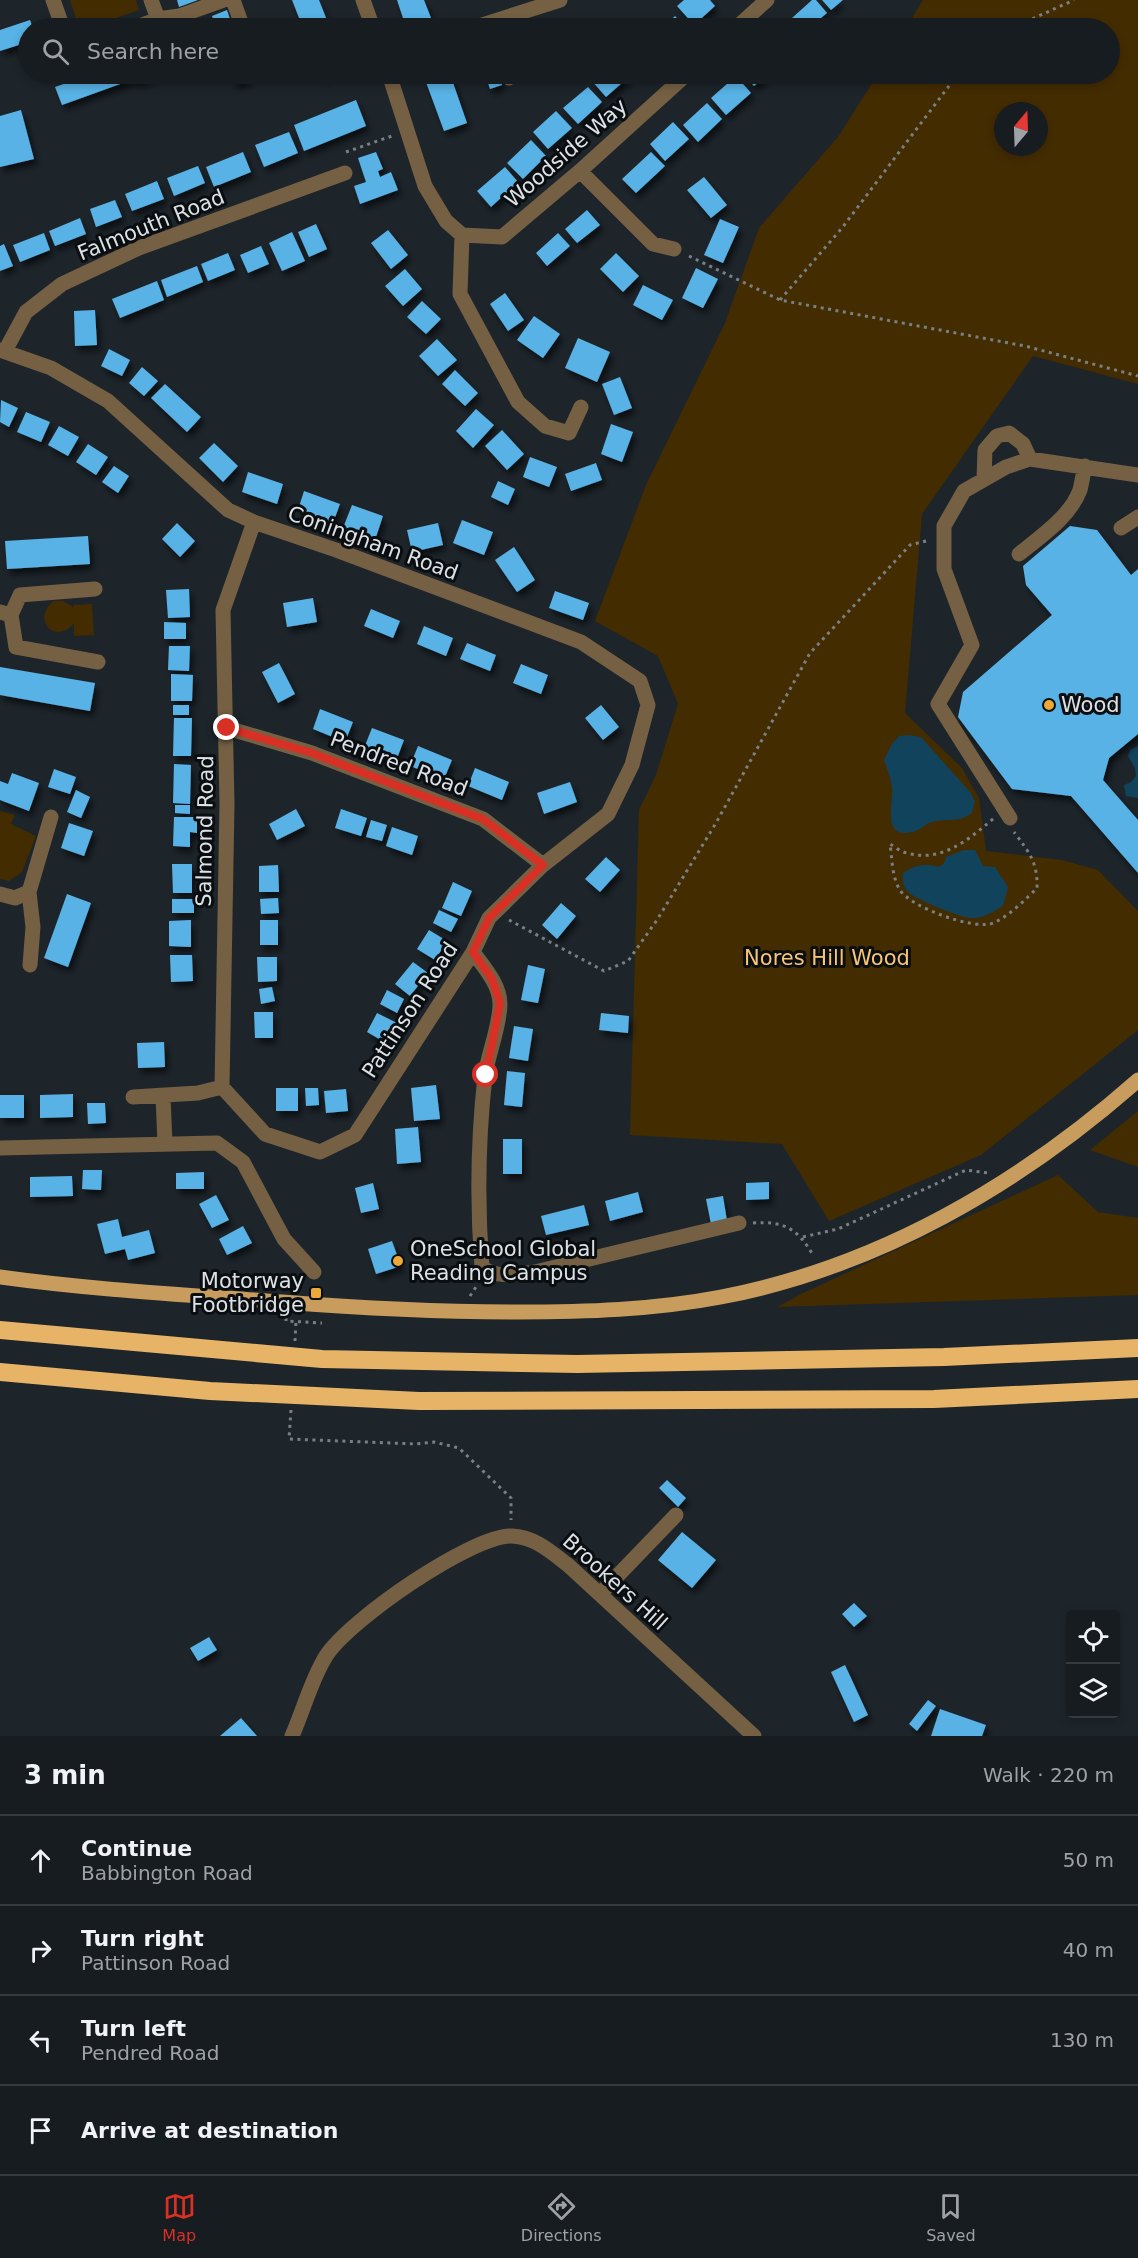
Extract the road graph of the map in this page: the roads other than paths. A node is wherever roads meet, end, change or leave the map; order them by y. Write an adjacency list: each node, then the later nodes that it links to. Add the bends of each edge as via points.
1 (53, 0): 8 (street)
2 (151, 0): 9 (street)
3 (224, 0): 10 (street)
4 (233, 0): 11 (street)
5 (363, 0): 12 (street)
6 (560, 0): 13 (street)
7 (767, 0): 14 (street)
8 (59, 18)
9 (158, 18)
10 (163, 18)
11 (239, 18)
12 (369, 18)
13 (512, 18)
14 (747, 18)
15 (392, 84): 19 (street, via 425,186 446,221)
16 (676, 84): 17 (street, Woodside Way)
17 (580, 171): 19 (street, Woodside Way, via 502,237); 20 (street, via 653,244)
18 (345, 173): 21 (street, Falmouth Road, via 139,248 62,284 26,312)
19 (462, 235): 22 (street, via 460,294 518,402 545,426 569,433)
20 (674, 249)
21 (2, 351): 28 (street, Coningham Road, via 51,368 108,401 228,510)
22 (581, 407)
23 (1030, 459): 24 (street); 26 (street, via 1006,466); 26 (street, via 1023,444 1009,433 997,436 985,450)
24 (1085, 466): 25 (street); 30 (street, via 1079,491 1067,510)
25 (1138, 475)
26 (984, 479): 36 (street, via 964,491 944,526 944,569 972,645 938,704)
27 (1138, 517): 29 (street)
28 (254, 522): 34 (street, Salmond Road, via 223,610); 35 (street, Coningham Road, via 581,642 640,681 648,705 632,765)
29 (1121, 528)
30 (1019, 554)
31 (95, 589): 32 (street, via 20,595)
32 (5, 614): 33 (street, via 16,647)
33 (98, 662)
34 (227, 728): 38 (street, Pendred Road, via 312,753 483,819); 44 (street, Salmond Road)
35 (615, 799): 38 (street, Pattinson Road, via 608,814)
36 (1007, 814)
37 (51, 817): 39 (street)
38 (543, 865): 41 (street, Pattinson Road, via 489,918)
39 (29, 892): 40 (street, via 15,897); 42 (street, via 33,927)
40 (0, 894)
41 (473, 952): 44 (street, Pattinson Road, via 355,1135 320,1152 265,1134); 49 (street, via 492,979 500,1003 486,1075 478,1190 482,1267 503,1275 535,1272)
42 (30, 965)
43 (1138, 1080): 51 (main road, via 1048,1153 913,1233 822,1270 718,1298 623,1310 465,1312 200,1297)
44 (222, 1087): 45 (street)
45 (163, 1096): 46 (street); 47 (street)
46 (133, 1097)
47 (165, 1144): 48 (street); 50 (street, via 217,1143 243,1162 284,1239)
48 (0, 1148)
49 (740, 1223)
50 (314, 1272)
51 (0, 1277)
52 (0, 1330): 53 (highway, via 322,1359 566,1364 944,1357)
53 (1138, 1348)
54 (0, 1372): 55 (highway, via 210,1391 419,1401 934,1399)
55 (1138, 1389)
56 (676, 1515): 57 (street)
57 (600, 1594): 58 (street, Brookers Hill, via 568,1564 526,1538 498,1537 483,1543 388,1599 327,1653); 59 (street, Brookers Hill)
58 (292, 1736)
59 (754, 1736)

